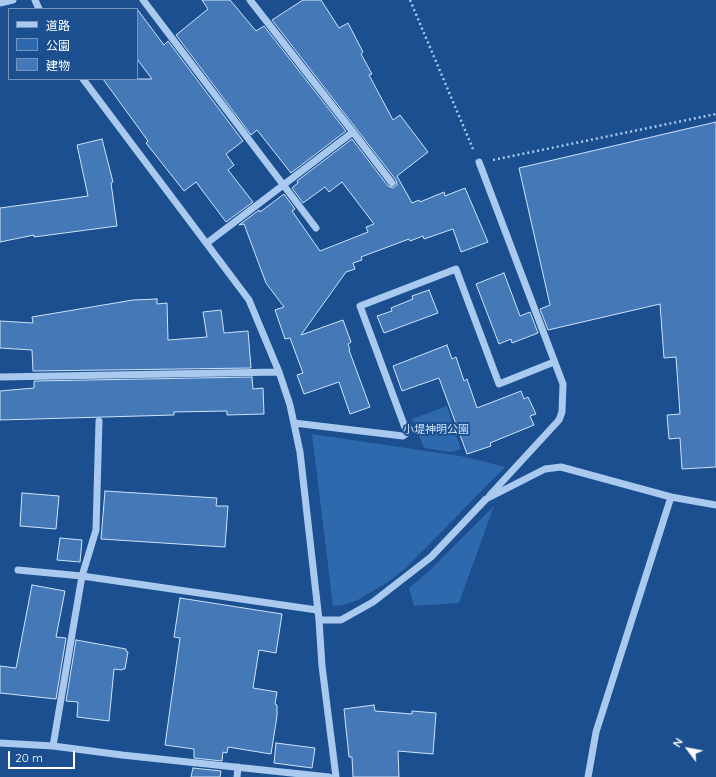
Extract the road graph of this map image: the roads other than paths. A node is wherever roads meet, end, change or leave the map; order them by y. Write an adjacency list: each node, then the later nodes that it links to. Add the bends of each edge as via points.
1 (12, 0): 4 (street)
2 (143, 0): 9 (street)
3 (250, 0): 6 (street)
4 (0, 3)
5 (84, 80): 11 (street)
6 (352, 132): 8 (street); 9 (street)
7 (479, 162): 12 (street)
8 (392, 182)
9 (283, 185): 10 (street); 11 (street)
10 (316, 228)
11 (206, 243): 13 (street, via 249,300)
12 (554, 362): 16 (street, via 499,384 456,269 360,306 407,433 403,436); 18 (street, via 563,384 562,412 559,420)
13 (279, 372): 14 (street); 16 (street)
14 (0, 377)
15 (99, 421): 21 (street, via 96,530)
16 (294, 423): 22 (street, via 300,452)
17 (671, 497): 18 (street, via 561,467 545,469); 19 (street); 30 (street, via 596,732)
18 (486, 499): 23 (street, via 431,557 373,602 341,620)
19 (716, 505)
20 (18, 570): 21 (street)
21 (82, 576): 22 (street); 25 (street)
22 (317, 610): 23 (street)
23 (319, 620): 29 (street)
24 (0, 743): 25 (street)
25 (53, 746): 26 (street)
26 (238, 767): 27 (street); 28 (street)
27 (237, 777)
28 (329, 777)
29 (336, 777)
30 (588, 777)

